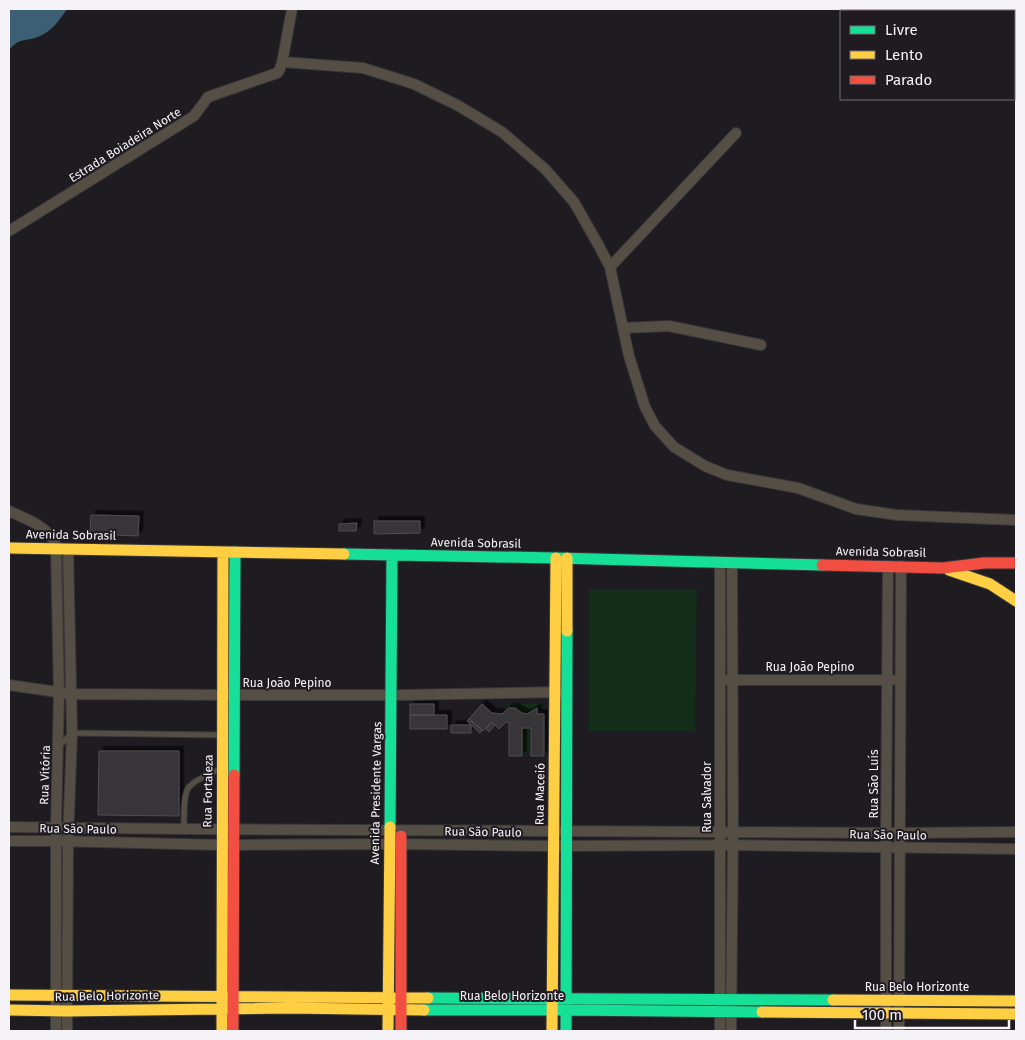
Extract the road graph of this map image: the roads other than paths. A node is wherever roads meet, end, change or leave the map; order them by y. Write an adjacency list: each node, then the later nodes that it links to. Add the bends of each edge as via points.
1 (292, 9): 2 (street)
2 (281, 65): 4 (street, Estrada Boiadeira Norte, via 277,73 208,97 194,116); 5 (street, via 364,68 414,84 502,132 546,169 574,202)
3 (736, 133): 5 (street)
4 (9, 231)
5 (610, 267): 6 (street)
6 (623, 328): 7 (street, via 669,326); 9 (street, via 628,356 645,408 655,426 674,447 705,466 727,475 798,488 856,509 897,515)
7 (761, 345)
8 (9, 511): 11 (street, via 38,525 54,541)
9 (1016, 520)
10 (9, 548): 11 (street, Avenida Sobrasil)
11 (56, 549): 12 (street, Avenida Sobrasil); 25 (street, Rua Vitória)
12 (68, 549): 13 (street, Avenida Sobrasil); 26 (street, Rua Vitória)
13 (223, 552): 14 (street, Avenida Sobrasil); 24 (street, Rua Fortaleza)
14 (235, 552): 15 (street, Avenida Sobrasil); 23 (street, Rua Fortaleza)
15 (396, 555): 16 (street, Avenida Sobrasil); 40 (street, Avenida Presidente Vargas)
16 (561, 558): 17 (street, Avenida Sobrasil); 34 (street, Rua Maceió); 35 (street, Rua Maceió)
17 (726, 562): 19 (street, Avenida Sobrasil); 30 (street, Rua Salvador); 31 (street, Rua Salvador)
18 (1016, 563): 21 (street, Avenida Sobrasil)
19 (888, 566): 20 (street, Avenida Sobrasil); 32 (street, Rua São Luís)
20 (901, 566): 21 (street, Avenida Sobrasil); 29 (street, Rua São Luís)
21 (943, 568): 22 (street, Avenida Sobrasil, via 990,584)
22 (1016, 601)
23 (235, 605): 24 (street); 28 (street, Rua Fortaleza)
24 (223, 606): 27 (street, Rua Fortaleza)
25 (58, 612): 26 (street); 36 (street, Rua Vitória)
26 (69, 612): 37 (street, Rua Vitória)
27 (222, 657): 28 (street); 38 (street, Rua Fortaleza)
28 (235, 657): 39 (street, Rua Fortaleza)
29 (901, 679): 32 (street, Rua João Pepino); 47 (street, Rua São Luís)
30 (720, 680): 31 (street, Rua João Pepino); 49 (street, Rua Salvador)
31 (732, 680): 32 (street, Rua João Pepino); 50 (street, Rua Salvador)
32 (887, 680): 48 (street, Rua São Luís)
33 (9, 685): 36 (street, Rua João Pepino)
34 (555, 692): 35 (street, Rua João Pepino); 40 (street, Rua João Pepino); 45 (street, Rua Maceió)
35 (567, 692): 46 (street, Rua Maceió)
36 (60, 693): 37 (street, Rua João Pepino); 43 (street, Rua Vitória)
37 (71, 694): 38 (street, Rua João Pepino); 41 (street, Rua Vitória)
38 (222, 695): 39 (street, Rua João Pepino); 42 (street, Rua Fortaleza)
39 (235, 695): 40 (street, Rua João Pepino); 42 (street, Rua Fortaleza)
40 (396, 695): 63 (street, Avenida Presidente Vargas)
41 (72, 732): 42 (lane); 43 (lane); 52 (street, Rua Vitória)
42 (229, 735): 44 (street, Rua Fortaleza); 53 (street, Rua Fortaleza)
43 (59, 746): 51 (street, Rua Vitória)
44 (222, 768): 54 (street, Rua Fortaleza); 59 (lane, via 188,788)
45 (554, 773): 46 (street); 66 (street, Rua Maceió)
46 (566, 773): 67 (street, Rua Maceió)
47 (900, 776): 48 (street); 76 (street, Rua São Luís)
48 (886, 777): 75 (street, Rua São Luís)
49 (719, 785): 50 (street); 70 (street, Rua Salvador)
50 (732, 785): 71 (street, Rua Salvador)
51 (57, 790): 52 (street); 56 (street, Rua Vitória)
52 (70, 790): 57 (street, Rua Vitória)
53 (234, 791): 54 (street); 60 (street, Rua Fortaleza)
54 (222, 792): 58 (street, Rua Fortaleza)
55 (11, 825): 56 (street, Rua São Paulo); 77 (street)
56 (56, 828): 57 (street, Rua São Paulo); 78 (street, Rua Vitória)
57 (68, 828): 59 (street, Rua São Paulo); 80 (street, Rua Vitória)
58 (222, 829): 59 (street, Rua São Paulo); 60 (street, Rua São Paulo); 85 (street, Rua Fortaleza)
59 (184, 830)
60 (234, 830): 61 (street, Rua São Paulo); 85 (street, Rua Fortaleza)
61 (293, 830): 62 (street, Rua São Paulo); 81 (street)
62 (337, 830): 63 (street, Rua São Paulo); 82 (street)
63 (395, 830): 64 (street, Rua São Paulo); 83 (street, Avenida Presidente Vargas)
64 (454, 830): 65 (street, Rua São Paulo); 84 (street)
65 (504, 831): 66 (street, Rua São Paulo); 86 (street)
66 (553, 831): 67 (street, Rua São Paulo); 87 (street, Rua Maceió)
67 (566, 831): 68 (street, Rua São Paulo); 88 (street, Rua Maceió)
68 (609, 831): 69 (street, Rua São Paulo); 89 (street)
69 (672, 832): 70 (street, Rua São Paulo); 90 (street)
70 (719, 832): 71 (street, Rua São Paulo); 91 (street, Rua Salvador)
71 (732, 832): 72 (street, Rua São Paulo); 92 (street, Rua Salvador)
72 (792, 832): 73 (street, Rua São Paulo); 93 (street)
73 (851, 832): 75 (street, Rua São Paulo); 94 (street)
74 (1016, 832): 76 (street, Rua São Paulo)
75 (886, 833): 76 (street, Rua São Paulo); 95 (street, Rua São Luís)
76 (900, 833): 96 (street, Rua São Luís)
77 (40, 840): 78 (street, Rua São Paulo); 79 (street, Rua São Paulo)
78 (56, 840): 80 (street, Rua São Paulo); 99 (street, Rua Vitória)
79 (9, 841)
80 (68, 841): 85 (street, Rua São Paulo); 98 (street, Rua Vitória)
81 (294, 844): 82 (street, Rua São Paulo); 85 (street, Rua São Paulo)
82 (338, 844): 83 (street, Rua São Paulo)
83 (395, 844): 84 (street, Rua São Paulo); 112 (street, Avenida Presidente Vargas); 113 (street, Avenida Presidente Vargas)
84 (453, 844): 86 (street, Rua São Paulo)
85 (228, 845): 118 (street, Rua Fortaleza)
86 (504, 845): 87 (street, Rua São Paulo)
87 (553, 846): 88 (street, Rua São Paulo); 100 (street, Rua Maceió)
88 (566, 846): 89 (street, Rua São Paulo); 101 (street, Rua Maceió)
89 (609, 846): 90 (street, Rua São Paulo)
90 (672, 846): 91 (street, Rua São Paulo)
91 (719, 846): 92 (street, Rua São Paulo); 103 (street, Rua Salvador)
92 (732, 846): 93 (street, Rua São Paulo); 102 (street, Rua Salvador)
93 (792, 846): 94 (street, Rua São Paulo)
94 (851, 847): 95 (street, Rua São Paulo)
95 (886, 848): 96 (street, Rua São Paulo); 105 (street, Rua São Luís)
96 (900, 848): 97 (street, Rua São Paulo); 104 (street, Rua São Luís)
97 (1016, 849)
98 (67, 885): 99 (street); 106 (street, Rua Vitória)
99 (56, 886): 106 (street, Rua Vitória)
100 (552, 899): 101 (street); 107 (street, Rua Maceió)
101 (566, 899): 108 (street, Rua Maceió)
102 (732, 899): 103 (street); 115 (street, Rua Salvador)
103 (720, 900): 115 (street, Rua Salvador)
104 (899, 942): 105 (street); 116 (street, Rua São Luís)
105 (886, 943): 116 (street, Rua São Luís)
106 (61, 946): 110 (street, Rua Vitória)
107 (552, 946): 108 (street); 121 (street, Rua Maceió)
108 (566, 946): 122 (street, Rua Maceió)
109 (9, 995): 110 (street, Rua Belo Horizonte)
110 (62, 995): 111 (street, Rua Belo Horizonte); 129 (street, Rua Vitória)
111 (171, 997): 118 (street, Rua Belo Horizonte); 124 (street)
112 (388, 997): 113 (street, Rua Belo Horizonte); 119 (street, Rua Belo Horizonte); 126 (street, Avenida Presidente Vargas)
113 (400, 997): 114 (street, Rua Belo Horizonte); 127 (street, Avenida Presidente Vargas)
114 (456, 998): 120 (street, Rua Belo Horizonte); 128 (street)
115 (725, 999): 116 (street, Rua Belo Horizonte); 123 (street, Rua Belo Horizonte); 130 (street, Rua Salvador)
116 (892, 1001): 117 (street, Rua Belo Horizonte); 131 (street, Rua São Luís); 132 (street, Rua São Luís)
117 (1016, 1001)
118 (228, 1002): 119 (street, Rua Belo Horizonte); 124 (street, Rua Belo Horizonte); 136 (street, Rua Fortaleza); 137 (street, Rua Fortaleza)
119 (335, 1003): 126 (street, Rua Belo Horizonte)
120 (500, 1004): 121 (street, Rua Belo Horizonte); 128 (street, Rua Belo Horizonte)
121 (552, 1004): 122 (street, Rua Belo Horizonte); 140 (street, Rua Maceió)
122 (567, 1004): 123 (street, Rua Belo Horizonte); 141 (street, Rua Maceió)
123 (621, 1004): 130 (street, Rua Belo Horizonte)
124 (171, 1009): 129 (street, Rua Belo Horizonte)
125 (9, 1010): 129 (street, Rua Belo Horizonte)
126 (388, 1010): 127 (street, Rua Belo Horizonte); 138 (street, Avenida Presidente Vargas)
127 (400, 1010): 128 (street, Rua Belo Horizonte); 139 (street, Avenida Presidente Vargas)
128 (455, 1010)
129 (61, 1011): 134 (street, Rua Vitória); 135 (street, Rua Vitória)
130 (725, 1012): 131 (street, Rua Belo Horizonte); 142 (street, Rua Salvador); 143 (street, Rua Salvador)
131 (886, 1014): 132 (street, Rua Belo Horizonte); 144 (street, Rua São Luís)
132 (899, 1014): 133 (street, Rua Belo Horizonte); 145 (street, Rua São Luís)
133 (1016, 1014)
134 (56, 1031)
135 (67, 1031)
136 (222, 1031)
137 (233, 1031)
138 (388, 1031)
139 (400, 1031)
140 (552, 1031)
141 (566, 1031)
142 (720, 1031)
143 (731, 1031)
144 (886, 1031)
145 (898, 1031)

